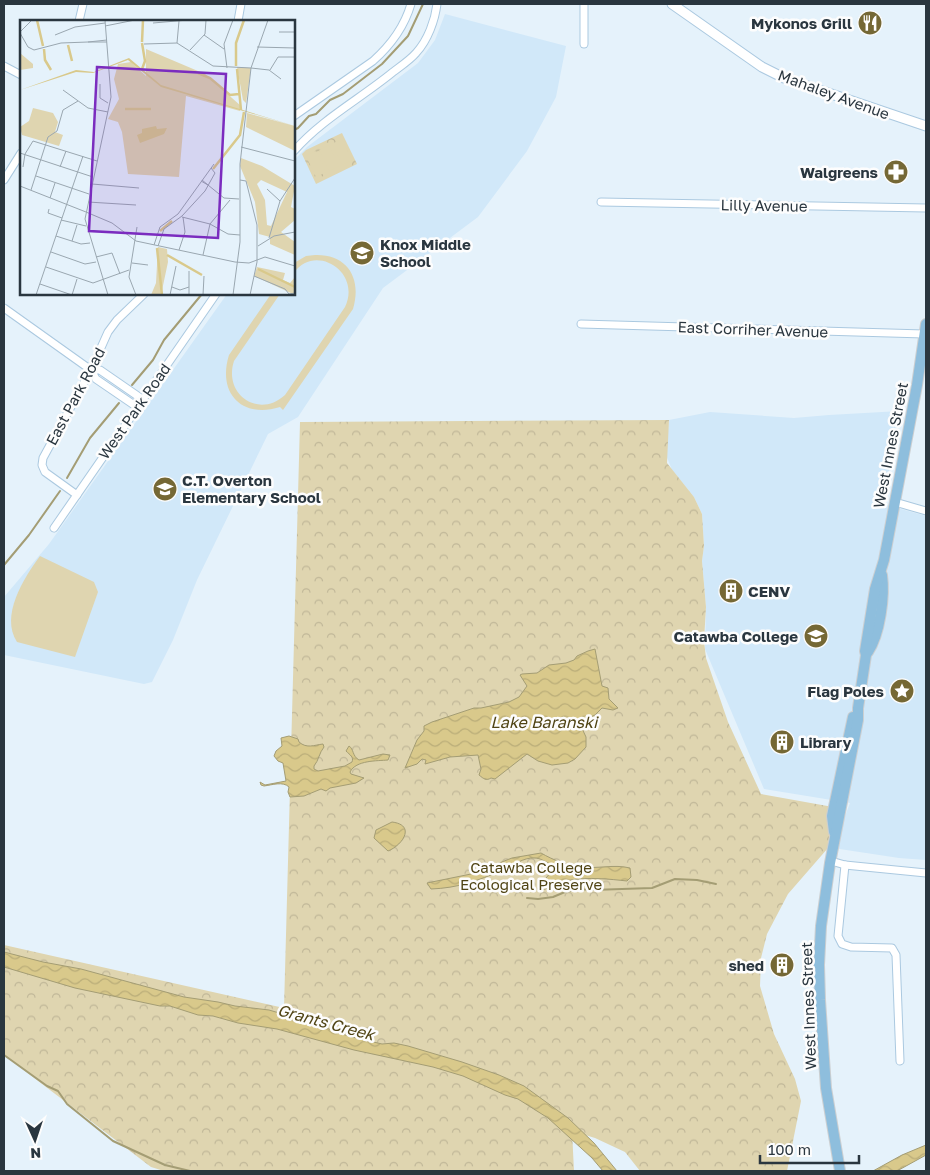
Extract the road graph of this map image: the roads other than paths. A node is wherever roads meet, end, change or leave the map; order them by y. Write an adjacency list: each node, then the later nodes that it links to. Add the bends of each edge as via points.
1 (83, 4): 7 (street)
2 (241, 4): 8 (street)
3 (411, 4): 12 (street, via 404,24 382,53)
4 (438, 4): 14 (street, via 427,36 417,52)
5 (584, 4): 9 (street)
6 (672, 4): 13 (street, Mahaley Avenue, via 754,62 784,78)
7 (79, 20)
8 (238, 20)
9 (584, 44)
10 (4, 66): 11 (street)
11 (20, 74)
12 (295, 115)
13 (926, 126)
14 (295, 146)
15 (20, 155): 16 (street)
16 (4, 180)
17 (601, 202): 18 (street, Lilly Avenue)
18 (926, 208)
19 (143, 295): 24 (street, East Park Road, via 108,332)
20 (215, 295): 26 (street, West Park Road)
21 (4, 308): 24 (street)
22 (581, 324): 23 (street, East Corriher Avenue)
23 (925, 329): 25 (main road, West Innes Street)
24 (91, 370): 26 (street, via 100,370); 27 (street, via 96,379); 28 (street, East Park Road, via 42,462 45,472)
25 (922, 386): 29 (main road, West Innes Street)
26 (142, 399): 27 (street, West Park Road)
27 (137, 407): 28 (street, West Park Road)
28 (77, 496): 31 (street, West Park Road)
29 (895, 502): 30 (street); 32 (main road, West Innes Street, via 875,589 858,708 852,718 832,816 835,841)
30 (926, 511)
31 (54, 528)
32 (831, 861): 33 (street); 36 (main road, West Innes Street, via 819,965 826,1088)
33 (845, 865): 34 (street); 35 (street, via 838,936 842,944 851,947 892,948 896,955)
34 (926, 873)
35 (900, 1061)
36 (839, 1170)

